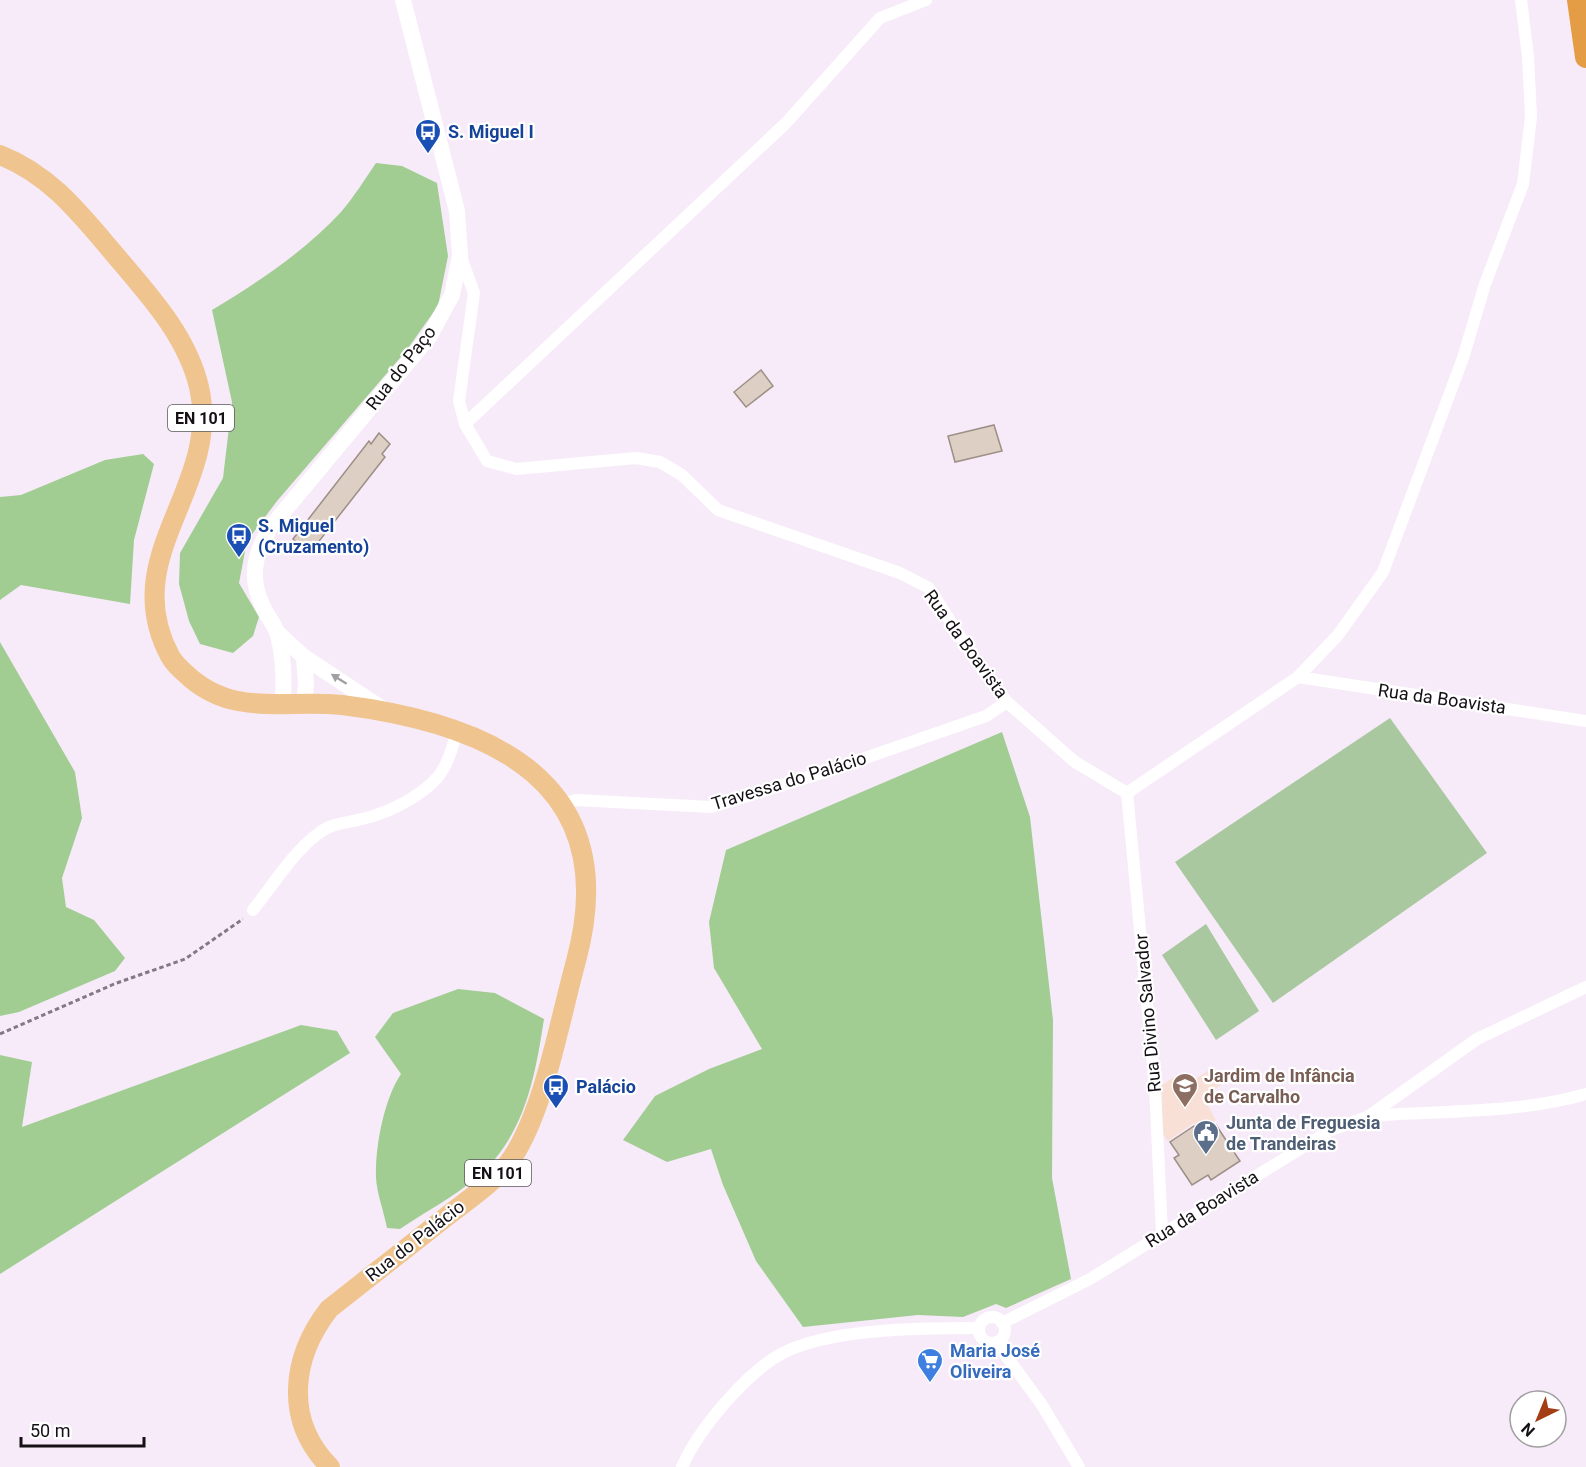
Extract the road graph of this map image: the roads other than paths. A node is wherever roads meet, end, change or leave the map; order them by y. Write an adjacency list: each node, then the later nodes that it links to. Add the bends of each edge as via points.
1 (403, 0): 7 (street, Rua do Paço, via 457,211)
2 (926, 0): 8 (street, via 880,18 786,123)
3 (1521, 0): 11 (street, via 1531,117 1522,184 1463,358 1383,572 1338,635)
4 (1578, 0): 5 (highway)
5 (1586, 57)
6 (0, 155): 14 (main road, EN 101, via 30,168 62,193 149,294 185,347 200,388 200,443 194,470 154,574 153,611 168,653 201,688 222,699)
7 (460, 256): 8 (street, Rua da Boavista, via 474,293 459,401); 9 (street, Rua do Paço, via 452,295 429,337 270,528 257,550 253,580)
8 (465, 424): 12 (street, Rua da Boavista, via 488,461 516,469 636,458 660,462 682,475 718,510 900,573 929,588)
9 (277, 632): 10 (street); 14 (street, Rua do Paço, via 284,659)
10 (304, 657): 13 (street); 15 (street, one-way to 10)
11 (1298, 677): 16 (street, Rua da Boavista); 18 (street)
12 (1007, 702): 18 (street, Rua da Boavista, via 1075,762); 19 (street, Travessa do Palácio, via 986,716 711,807 576,800)
13 (304, 704): 14 (main road, EN 101); 15 (main road, EN 101)
14 (283, 705)
15 (387, 712): 17 (main road, EN 101)
16 (1586, 721)
17 (456, 732): 19 (main road, EN 101, via 489,743 522,762); 20 (street, via 449,757 437,777 421,792 389,810 333,825 318,834)
18 (1127, 793): 24 (street, Rua Divino Salvador, via 1155,1087)
19 (561, 804): 28 (main road, Rua do Palácio / EN 101, via 580,841 588,885 584,933 532,1120 515,1155 488,1184 329,1309 313,1330 302,1356 297,1388 303,1426)
20 (253, 909)
21 (1586, 987): 23 (street, Rua da Boavista, via 1478,1039)
22 (1586, 1094): 23 (street, via 1561,1101 1485,1109)
23 (1369, 1116): 24 (street, Rua da Boavista, via 1329,1131)
24 (1162, 1233): 25 (street, Rua da Boavista, via 1090,1279)
25 (1002, 1323): 26 (street, via 997,1318 988,1318); 27 (street, via 1004,1335)
26 (979, 1328): 27 (street, via 983,1340); 29 (street, via 865,1333 821,1340 780,1355 728,1400 706,1425)
27 (996, 1342): 30 (street, via 1042,1405)
28 (330, 1467)
29 (682, 1467)
30 (1079, 1467)

